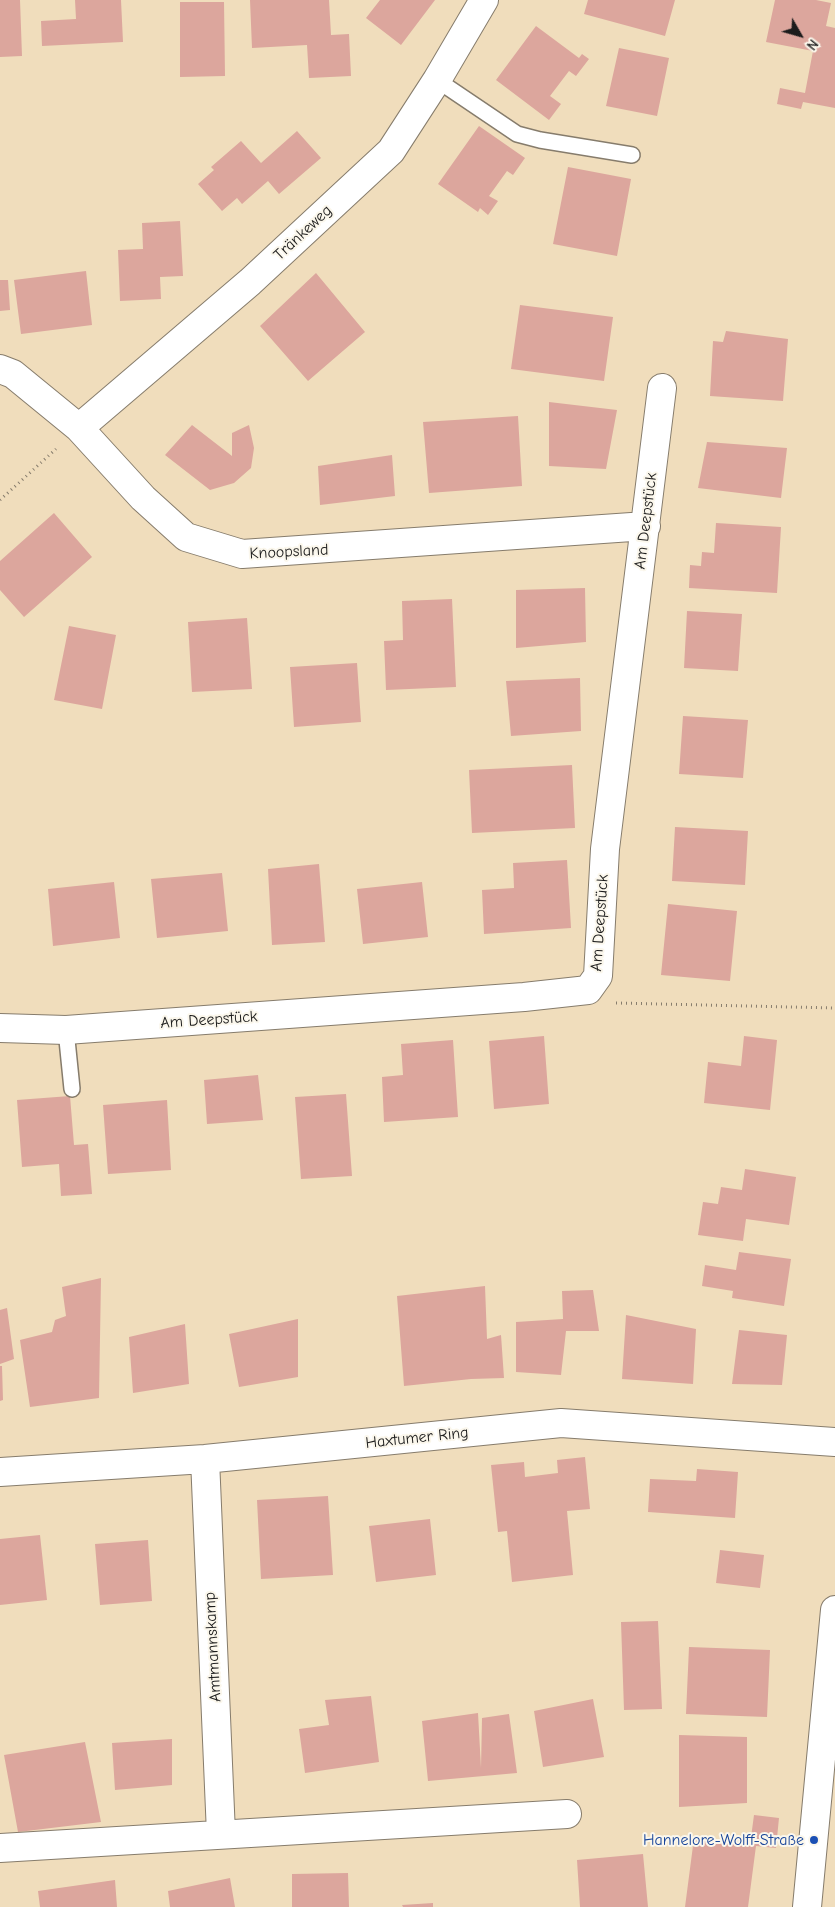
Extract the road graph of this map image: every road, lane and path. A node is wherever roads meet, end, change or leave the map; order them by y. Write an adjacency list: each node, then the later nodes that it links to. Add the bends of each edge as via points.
1 (484, 0): 2 (street, Tränkeweg)
2 (437, 80): 3 (lane, via 517,134); 6 (street, Tränkeweg, via 391,151 250,282)
3 (632, 155)
4 (0, 370): 6 (street, Knoopsland, via 13,374)
5 (662, 388): 8 (street, Am Deepstück)
6 (79, 428): 7 (path); 8 (street, Knoopsland, via 143,498 186,537 242,554)
7 (0, 500)
8 (646, 526): 9 (street, Am Deepstück, via 605,850 598,976)
9 (588, 990): 10 (path, via 619,1004); 12 (street, Am Deepstück)
10 (835, 1008)
11 (0, 1028): 12 (street, Am Deepstück)
12 (66, 1030): 13 (lane)
13 (72, 1089)
14 (835, 1442): 15 (street, Haxtumer Ring, via 561,1423)
15 (205, 1459): 16 (street, Haxtumer Ring); 19 (street, Amtmannskamp)
16 (0, 1472)
17 (834, 1623): 21 (street)
18 (567, 1814): 19 (street)
19 (221, 1834): 20 (street)
20 (0, 1848)
21 (807, 1907)

